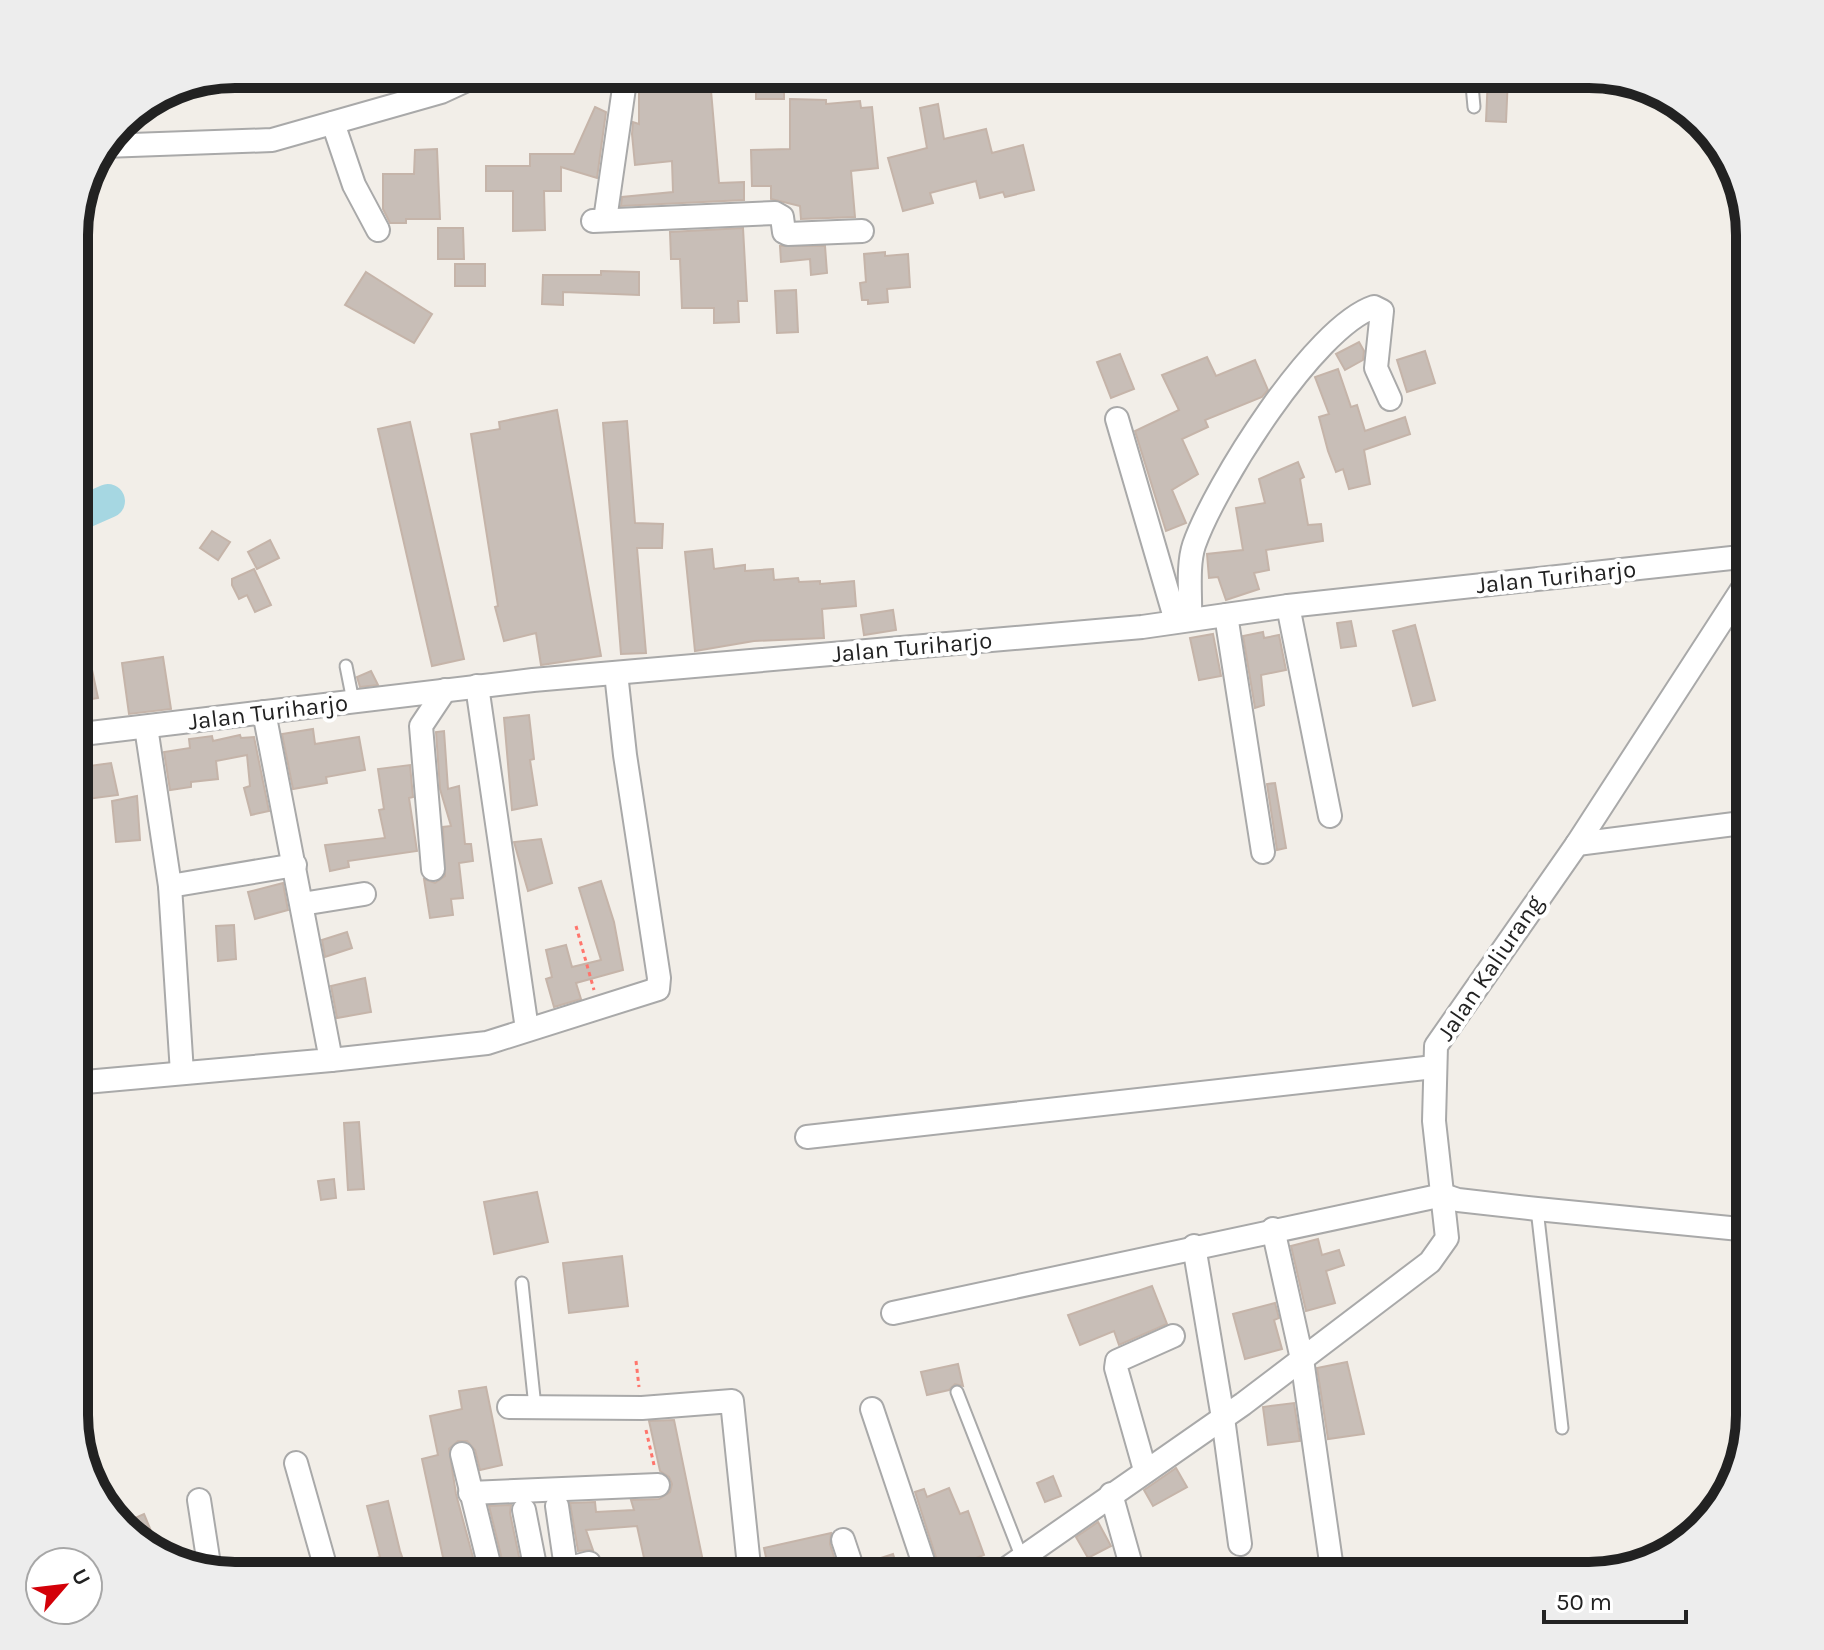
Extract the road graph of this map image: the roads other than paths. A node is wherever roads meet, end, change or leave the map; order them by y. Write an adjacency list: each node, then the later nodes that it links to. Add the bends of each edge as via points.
1 (450, 88): 5 (street)
2 (623, 88): 8 (street, via 599,221 775,213 788,234)
3 (1472, 88): 4 (lane)
4 (1474, 107)
5 (336, 133): 6 (street); 7 (street, via 354,185)
6 (118, 145)
7 (378, 230)
8 (862, 231)
9 (1390, 399): 15 (street, via 1376,368 1384,321 1382,311 1374,307 1334,332 1276,402 1224,485 1193,547)
10 (1117, 419): 15 (street)
11 (1736, 558): 13 (street, Jalan Turiharjo)
12 (1736, 599): 26 (street, Jalan Kaliurang)
13 (1288, 606): 14 (street, Jalan Turiharjo); 24 (street)
14 (1226, 615): 15 (street, Jalan Turiharjo); 27 (street)
15 (1183, 620): 17 (street, Jalan Turiharjo)
16 (346, 666): 20 (lane)
17 (616, 673): 18 (street, Jalan Turiharjo); 33 (street, via 659,978 656,991)
18 (477, 686): 19 (street, Jalan Turiharjo); 33 (street)
19 (445, 690): 20 (street, Jalan Turiharjo); 29 (street, via 421,726)
20 (353, 701): 21 (street, Jalan Turiharjo)
21 (264, 712): 22 (street, Jalan Turiharjo); 28 (street)
22 (146, 727): 23 (street, Jalan Turiharjo); 30 (street)
23 (88, 733)
24 (1330, 816)
25 (1736, 824): 26 (street)
26 (1577, 844): 35 (street, Jalan Kaliurang, via 1444,1032)
27 (1263, 852)
28 (295, 865): 30 (street); 32 (street)
29 (433, 869)
30 (170, 886): 36 (street)
31 (364, 894): 32 (street)
32 (302, 904): 34 (street)
33 (527, 1029): 34 (street, via 487,1043)
34 (331, 1060): 36 (street)
35 (1434, 1067): 38 (street); 39 (street, Jalan Kaliurang)
36 (182, 1073): 37 (street)
37 (88, 1082)
38 (807, 1137)
39 (1443, 1195): 40 (street); 41 (street); 47 (street, Jalan Kaliurang, via 1447,1238 1430,1262)
40 (1537, 1209): 42 (street); 53 (lane)
41 (1273, 1229): 43 (street); 47 (street)
42 (1736, 1232)
43 (1194, 1246): 45 (street); 52 (street)
44 (522, 1283): 50 (lane)
45 (893, 1313)
46 (1173, 1336): 56 (street, via 1117,1361)
47 (1302, 1359): 52 (street, Jalan Kaliurang); 76 (street)
48 (957, 1392): 73 (lane)
49 (509, 1407): 50 (street)
50 (535, 1407): 70 (street, via 642,1408 732,1401)
51 (872, 1409): 72 (street)
52 (1223, 1418): 56 (street, Jalan Kaliurang); 64 (street)
53 (1562, 1428)
54 (462, 1454): 58 (street)
55 (296, 1463): 66 (street)
56 (1145, 1470): 59 (street, Jalan Kaliurang)
57 (658, 1485): 58 (street)
58 (470, 1493): 67 (street)
59 (1111, 1494): 74 (street, Jalan Kaliurang); 75 (street)
60 (199, 1500): 65 (street)
61 (557, 1506): 69 (street)
62 (524, 1510): 68 (street)
63 (843, 1540): 71 (street)
64 (1240, 1544)
65 (208, 1559)
66 (324, 1562)
67 (488, 1562)
68 (536, 1562)
69 (565, 1562)
70 (749, 1562)
71 (850, 1562)
72 (923, 1562)
73 (1025, 1562)
74 (1032, 1562)
75 (1130, 1562)
76 (1331, 1562)

